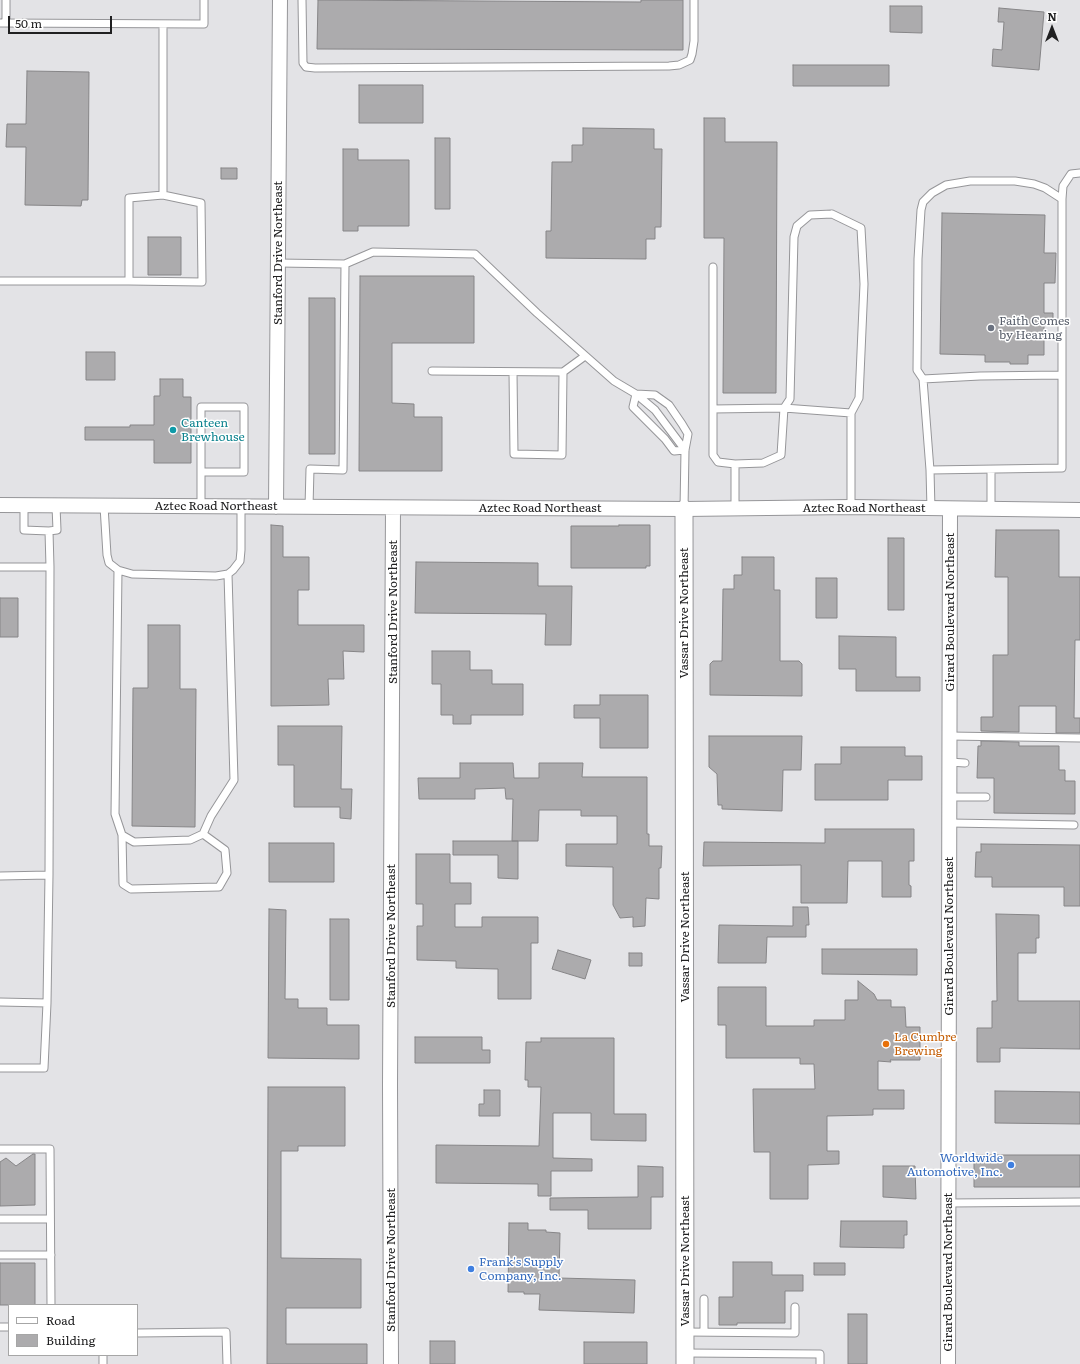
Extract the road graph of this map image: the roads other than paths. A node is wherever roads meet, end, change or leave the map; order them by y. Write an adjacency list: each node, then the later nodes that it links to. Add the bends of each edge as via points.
1 (6, 0): 6 (lane)
2 (204, 0): 7 (lane, via 204,24)
3 (280, 0): 11 (street, Stanford Drive Northeast)
4 (302, 0): 5 (lane, via 303,63 306,67 315,68 679,65 690,60 692,54)
5 (694, 0)
6 (3, 23): 7 (lane)
7 (163, 24): 9 (lane)
8 (1080, 174): 10 (lane, via 1071,174 1063,186)
9 (163, 195): 15 (lane, via 129,198); 15 (lane, via 201,203 202,282)
10 (1062, 199): 20 (lane); 21 (lane, via 1034,184 970,181 946,185 932,192 923,202 918,259 917,370)
11 (278, 264): 12 (lane); 37 (street, Stanford Drive Northeast)
12 (345, 264): 16 (lane, via 373,252 475,254); 38 (lane, via 343,470 310,470)
13 (713, 267): 24 (lane)
14 (0, 281): 15 (lane)
15 (129, 282)
16 (585, 356): 19 (lane); 22 (lane, via 614,382)
17 (432, 371): 18 (lane)
18 (513, 372): 19 (lane); 19 (lane, via 514,454 562,455)
19 (563, 372)
20 (1062, 375): 21 (lane); 29 (lane, via 1062,468)
21 (923, 379): 28 (lane)
22 (636, 394): 26 (lane, via 655,410); 26 (lane, via 633,407 674,451); 26 (lane, via 655,395 669,405 688,434)
23 (784, 408): 24 (lane); 25 (lane); 25 (lane, via 790,399 794,237 798,226 810,215 832,214 861,228 864,284 859,398); 27 (lane, via 781,454 763,463)
24 (713, 409): 27 (lane, via 713,455 718,462)
25 (851, 413): 39 (lane)
26 (685, 450): 42 (lane)
27 (735, 464): 41 (lane)
28 (930, 470): 29 (lane); 43 (lane)
29 (991, 470): 45 (lane)
30 (201, 472): 30 (lane, via 201,407 244,407 244,472); 35 (lane)
31 (0, 505): 32 (street, Aztec Road Northeast)
32 (24, 505): 33 (street, Aztec Road Northeast); 47 (lane, via 24,530)
33 (56, 506): 34 (street, Aztec Road Northeast); 47 (lane, via 57,530)
34 (104, 506): 35 (street, Aztec Road Northeast); 50 (lane, via 107,555 110,563)
35 (201, 506): 36 (street, Aztec Road Northeast)
36 (241, 507): 37 (street, Aztec Road Northeast); 51 (lane, via 240,561)
37 (276, 507): 38 (street, Aztec Road Northeast)
38 (309, 507): 40 (street, Aztec Road Northeast)
39 (851, 507): 41 (street, Aztec Road Northeast); 43 (street, Aztec Road Northeast)
40 (393, 508): 42 (street, Aztec Road Northeast); 82 (street, Stanford Drive Northeast)
41 (735, 508): 42 (street, Aztec Road Northeast)
42 (684, 509): 77 (street, Vassar Drive Northeast)
43 (931, 509): 44 (street, Aztec Road Northeast)
44 (950, 509): 45 (street, Aztec Road Northeast); 52 (street, Girard Boulevard Northeast)
45 (991, 509): 46 (street, Aztec Road Northeast)
46 (1080, 510)
47 (49, 530): 49 (lane)
48 (0, 567): 49 (lane)
49 (50, 567): 63 (lane)
50 (118, 570): 51 (lane, via 132,574); 61 (lane, via 115,814)
51 (228, 574): 60 (lane, via 234,780 211,816)
52 (949, 736): 53 (lane); 54 (street, Girard Boulevard Northeast)
53 (1080, 738)
54 (949, 762): 55 (lane); 56 (street, Girard Boulevard Northeast)
55 (965, 763)
56 (949, 797): 57 (lane); 58 (street, Girard Boulevard Northeast)
57 (986, 797)
58 (949, 823): 59 (lane); 69 (street, Girard Boulevard Northeast)
59 (1074, 825)
60 (203, 834): 61 (lane, via 190,840 134,842); 61 (lane, via 225,850 227,873 219,888 130,889 123,884)
61 (122, 835)
62 (0, 876): 63 (lane)
63 (48, 876): 65 (lane)
64 (0, 1002): 65 (lane)
65 (47, 1003): 66 (lane, via 44,1068)
66 (0, 1068)
67 (0, 1149): 71 (lane, via 50,1149)
68 (1080, 1202): 69 (lane)
69 (949, 1203): 84 (street, Girard Boulevard Northeast)
70 (0, 1219): 71 (lane)
71 (50, 1219): 73 (lane)
72 (0, 1255): 73 (lane)
73 (51, 1255): 75 (lane)
74 (704, 1298): 78 (lane)
75 (51, 1304)
76 (795, 1307): 78 (lane, via 795,1333)
77 (685, 1332): 78 (lane); 80 (street, Vassar Drive Northeast)
78 (704, 1332)
79 (138, 1333): 81 (lane, via 226,1332)
80 (685, 1358): 83 (lane, via 820,1354)
81 (227, 1364)
82 (391, 1364)
83 (820, 1364)
84 (948, 1364)

